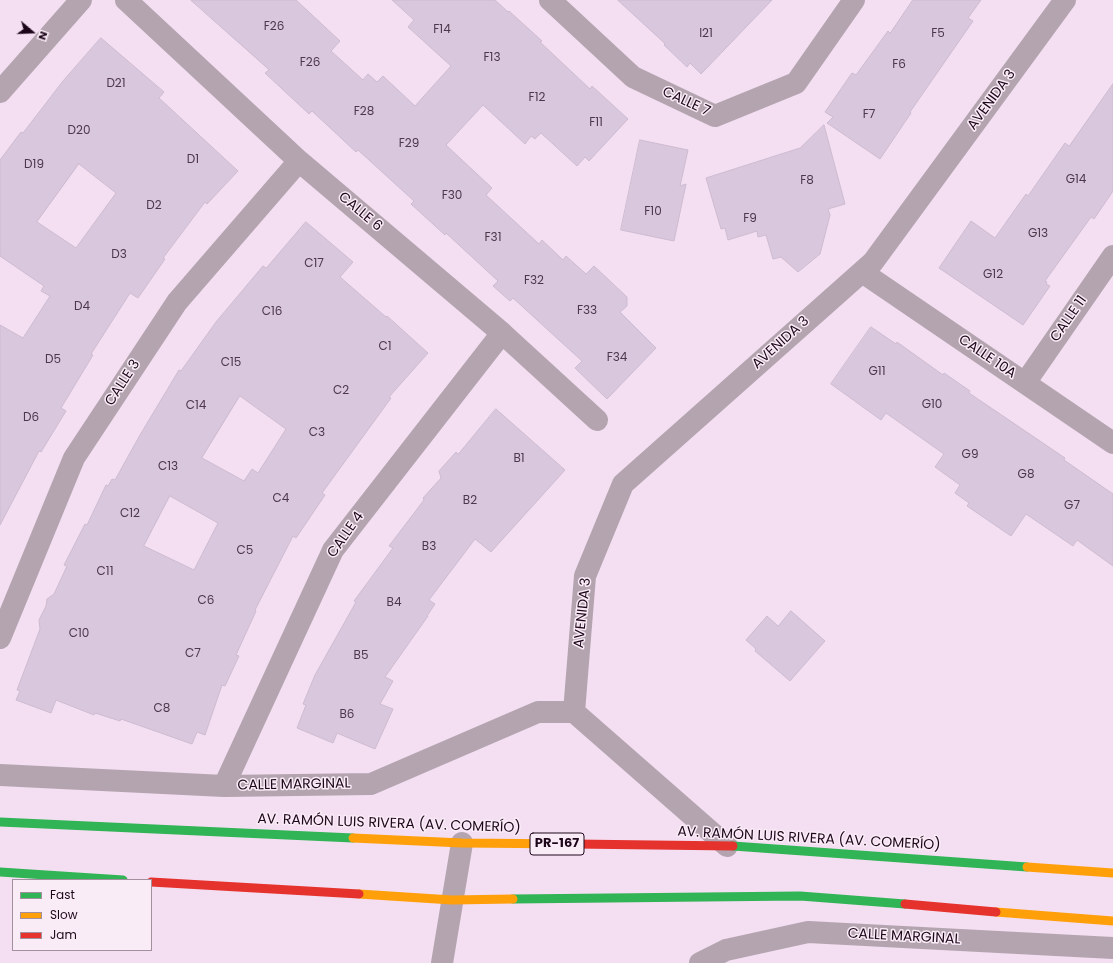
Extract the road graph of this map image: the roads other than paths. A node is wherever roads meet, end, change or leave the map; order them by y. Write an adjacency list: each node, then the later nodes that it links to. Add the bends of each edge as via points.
1 (81, 0): 6 (street)
2 (126, 0): 7 (street, CALLE 6)
3 (550, 0): 4 (street, CALLE 7, via 633,77 715,116 796,83)
4 (854, 0)
5 (1065, 0): 9 (street, AVENIDA 3, via 873,262)
6 (0, 92)
7 (299, 161): 10 (street, CALLE 6); 14 (street, CALLE 3, via 177,302 74,458)
8 (1113, 256): 11 (street, CALLE 11)
9 (862, 272): 11 (street, CALLE 10A); 15 (street, AVENIDA 3, via 623,484 585,576)
10 (502, 333): 12 (street, CALLE 6); 17 (street, CALLE 4, via 332,550)
11 (1025, 383): 13 (street, CALLE 10A)
12 (597, 420)
13 (1113, 443)
14 (0, 638)
15 (574, 712): 17 (street, CALLE MARGINAL, via 538,712 371,784); 20 (street)
16 (0, 775): 17 (street, CALLE MARGINAL)
17 (224, 786)
18 (0, 822): 19 (highway, AV. RAMÓN LUIS RIVERA (AV. COMERÍO) / PR-167)
19 (462, 843): 20 (highway, AV. RAMÓN LUIS RIVERA (AV. COMERÍO) / PR-167); 25 (street)
20 (727, 846): 22 (highway, AV. RAMÓN LUIS RIVERA (AV. COMERÍO) / PR-167)
21 (0, 872): 23 (highway)
22 (1113, 873)
23 (108, 879)
24 (152, 882): 25 (highway)
25 (452, 900): 26 (highway, via 800,896); 28 (street)
26 (1113, 921)
27 (1113, 948): 29 (street, CALLE MARGINAL, via 808,932 726,950)
28 (442, 963)
29 (700, 963)

